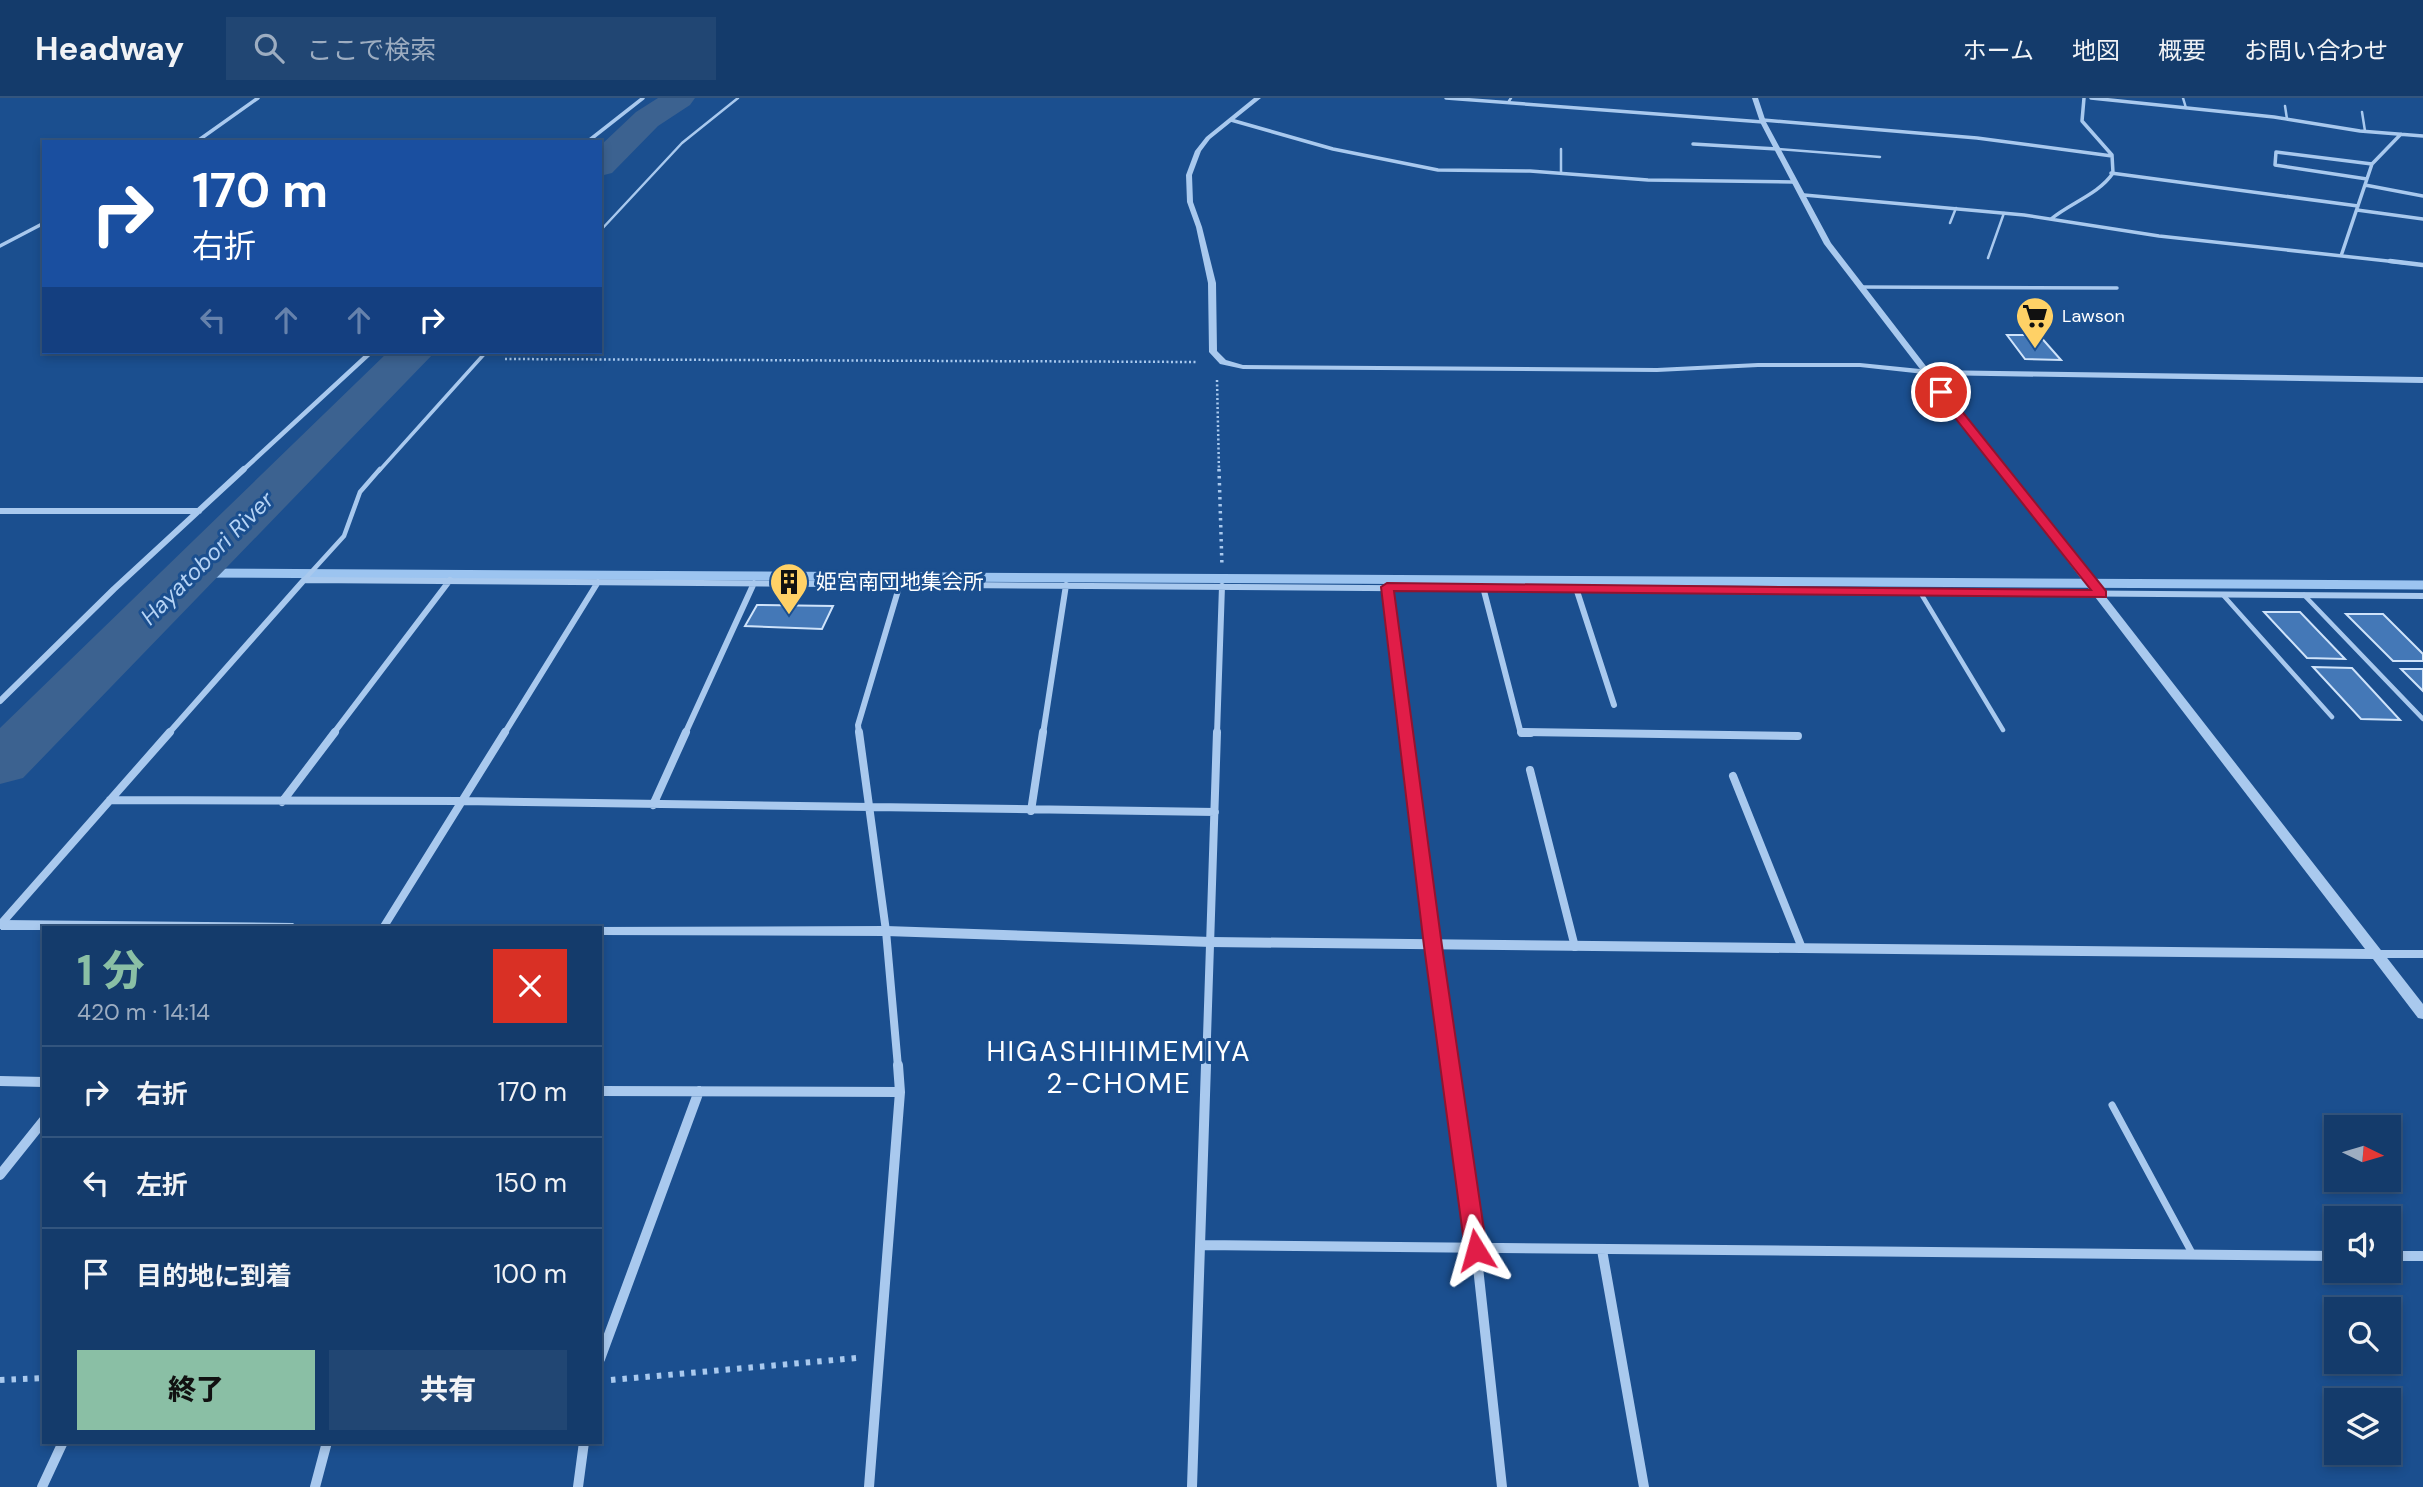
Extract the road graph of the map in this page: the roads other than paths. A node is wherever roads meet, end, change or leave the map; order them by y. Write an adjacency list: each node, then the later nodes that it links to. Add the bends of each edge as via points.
1 (258, 98): 20 (street)
2 (643, 98): 21 (street)
3 (738, 98): 42 (lane, via 688,136)
4 (1258, 98): 15 (street)
5 (1446, 98): 10 (street)
6 (1755, 98): 16 (street)
7 (2084, 98): 25 (street, via 2082,121)
8 (2091, 98): 12 (street)
9 (2183, 98): 12 (lane)
10 (1510, 99): 16 (street)
11 (2285, 106): 14 (lane)
12 (2186, 108): 14 (street)
13 (2362, 112): 17 (lane)
14 (2287, 119): 17 (street)
15 (1231, 120): 28 (street, via 1393,163 1465,172); 51 (street, via 1198,151 1188,187 1212,283 1213,352 1223,362 1243,367 1657,370 1860,365)
16 (1763, 121): 24 (street); 25 (street, via 1977,138)
17 (2365, 131): 18 (street)
18 (2401, 134): 19 (street); 27 (street)
19 (2423, 136)
20 (199, 140)
21 (590, 140)
22 (1693, 144): 24 (street)
23 (1561, 149): 28 (lane)
24 (1777, 149): 26 (lane); 31 (street)
25 (2112, 156): 29 (street)
26 (1880, 157)
27 (2372, 164): 30 (street); 30 (street, via 2276,152 2274,165)
28 (1561, 173): 31 (street, via 1647,180)
29 (2111, 173): 36 (street); 38 (street, via 2098,190)
30 (2367, 179): 32 (street)
31 (1793, 182): 33 (street)
32 (2365, 185): 34 (street); 36 (street)
33 (1804, 195): 35 (street); 47 (street, via 1828,244)
34 (2423, 196)
35 (1956, 208): 37 (street); 40 (lane)
36 (2358, 208): 39 (street); 44 (street)
37 (2004, 213): 38 (street); 45 (lane)
38 (2050, 219): 44 (street)
39 (2423, 219)
40 (1950, 223)
41 (42, 224): 43 (street)
42 (602, 229)
43 (0, 246)
44 (2341, 256): 46 (street)
45 (1988, 258)
46 (2423, 265)
47 (1862, 287): 48 (lane); 51 (street)
48 (2117, 288)
49 (369, 354): 54 (street)
50 (484, 354): 55 (lane, via 360,492 344,536)
51 (1925, 372): 52 (street); 66 (street)
52 (2423, 380)
53 (0, 511): 54 (street)
54 (200, 511): 70 (street)
55 (304, 580): 56 (street); 78 (street)
56 (450, 580): 57 (street); 79 (street)
57 (598, 582): 58 (street); 80 (street)
58 (754, 583): 59 (street); 81 (street)
59 (900, 584): 60 (street); 82 (street, via 858,725)
60 (1066, 585): 61 (street); 83 (street)
61 (1222, 586): 62 (street); 84 (street)
62 (1387, 587): 63 (street); 91 (street)
63 (1483, 587): 64 (street); 75 (street, via 1521,734)
64 (1576, 588): 65 (street); 71 (street)
65 (1920, 592): 66 (street); 74 (lane)
66 (2101, 594): 67 (street); 94 (street)
67 (2223, 595): 68 (street); 72 (lane)
68 (2304, 595): 69 (street); 73 (lane)
69 (2423, 596)
70 (0, 701)
71 (1614, 705)
72 (2332, 717)
73 (2423, 719)
74 (2003, 730)
75 (1798, 736)
76 (1530, 770): 92 (street)
77 (1733, 776): 93 (street)
78 (110, 800): 79 (street); 85 (street)
79 (282, 802): 80 (street)
80 (463, 802): 81 (street); 87 (street)
81 (653, 805): 82 (street)
82 (870, 809): 83 (street); 89 (street)
83 (1031, 811): 84 (street)
84 (1215, 812): 90 (street)
85 (0, 925): 86 (street)
86 (98, 926)
87 (384, 926)
88 (602, 930): 89 (street)
89 (886, 931): 90 (street); 101 (street)
90 (1211, 942): 91 (street); 105 (street)
91 (1433, 946): 92 (street); 106 (street)
92 (1575, 947): 93 (street)
93 (1802, 948): 94 (street)
94 (2377, 954): 95 (street); 96 (street)
95 (2423, 954)
96 (2423, 1014)
97 (0, 1081): 98 (street)
98 (42, 1082)
99 (602, 1091): 100 (street)
100 (699, 1091): 101 (street); 112 (street)
101 (900, 1092): 119 (street)
102 (2112, 1105): 108 (lane)
103 (42, 1122): 104 (street)
104 (0, 1175)
105 (1202, 1245): 106 (street); 120 (street)
106 (1476, 1250): 107 (street); 121 (street)
107 (1601, 1250): 108 (street); 122 (street)
108 (2193, 1255): 109 (street)
109 (2324, 1256)
110 (2401, 1256): 111 (street)
111 (2423, 1256)
112 (602, 1355)
113 (62, 1444): 116 (street)
114 (326, 1444): 117 (street)
115 (584, 1444): 118 (street)
116 (42, 1487)
117 (315, 1487)
118 (578, 1487)
119 (869, 1487)
120 (1192, 1487)
121 (1502, 1487)
122 (1644, 1487)

